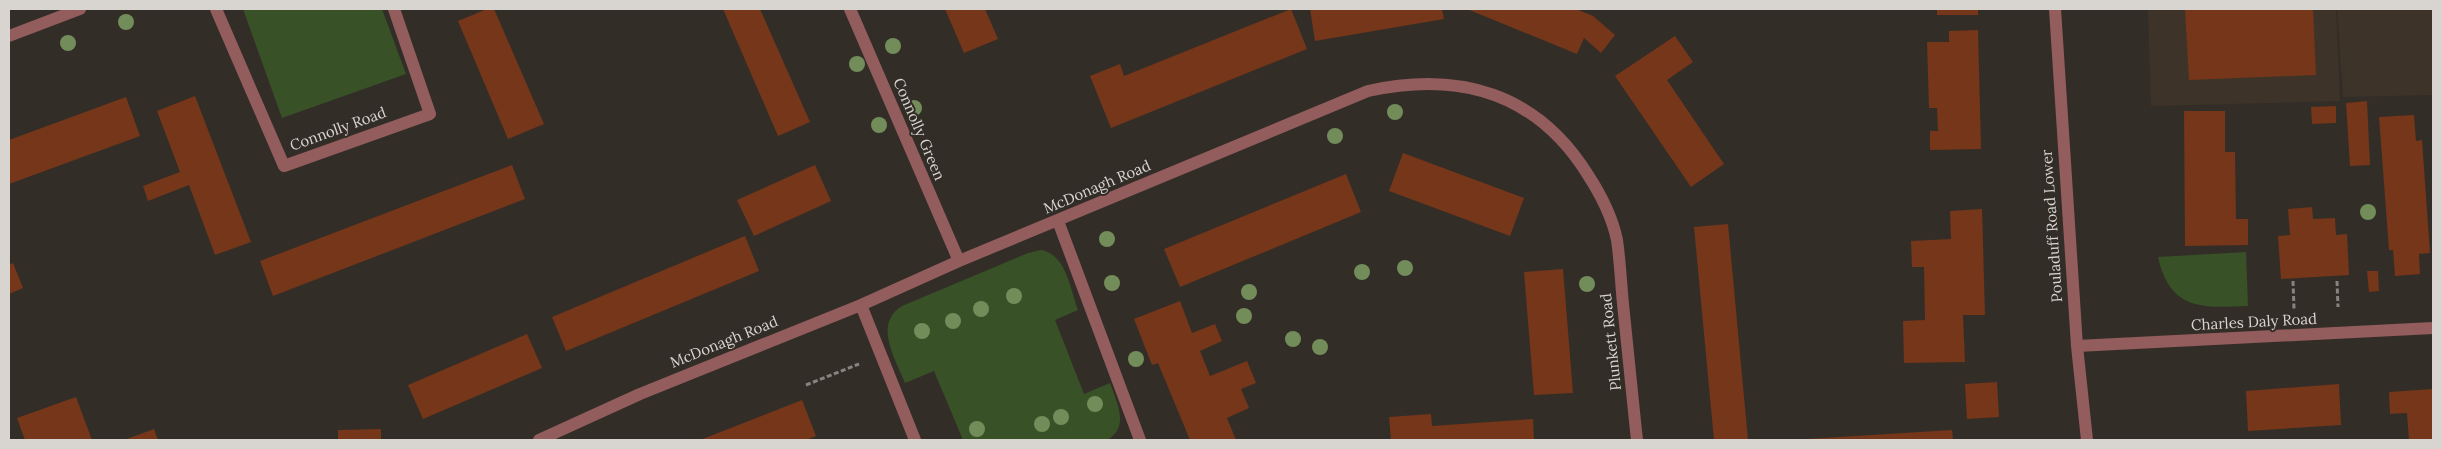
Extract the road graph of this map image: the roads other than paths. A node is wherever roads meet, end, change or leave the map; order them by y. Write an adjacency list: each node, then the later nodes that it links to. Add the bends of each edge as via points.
1 (80, 9): 6 (street)
2 (216, 9): 3 (street, Connolly Road, via 284,166 430,114)
3 (394, 9)
4 (850, 9): 9 (street, Connolly Green)
5 (2055, 9): 12 (street, Pouladuff Road Lower)
6 (9, 36)
7 (1058, 221): 8 (street, McDonagh Road, via 1368,90 1420,82 1465,86 1503,98 1546,125 1576,156 1603,199); 9 (street, McDonagh Road); 15 (street)
8 (1616, 240): 16 (street, Plunkett Road)
9 (959, 261): 10 (street, McDonagh Road)
10 (861, 305): 13 (street, McDonagh Road, via 640,394); 14 (street)
11 (2433, 328): 12 (street, Charles Daly Road)
12 (2077, 346): 17 (street, Pouladuff Road Lower)
13 (539, 440)
14 (916, 440)
15 (1140, 440)
16 (1637, 440)
17 (2087, 440)

